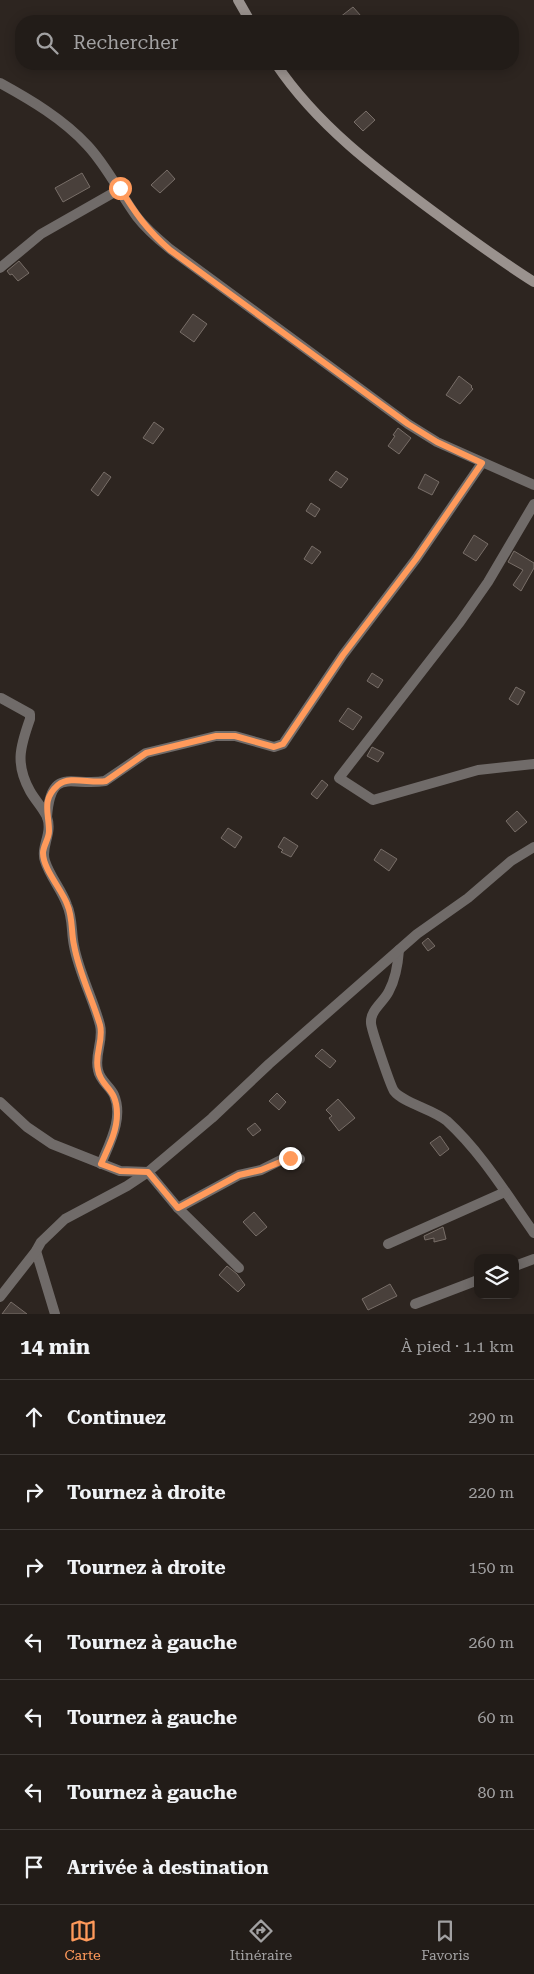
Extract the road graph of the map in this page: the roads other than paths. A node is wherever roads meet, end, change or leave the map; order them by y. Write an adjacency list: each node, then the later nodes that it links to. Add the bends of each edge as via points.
1 (238, 0): 2 (street)
2 (247, 15)
3 (281, 70): 7 (street, via 311,110 383,174 501,262)
4 (0, 83): 5 (street, via 60,119 88,146)
5 (120, 188): 6 (street, via 41,234); 8 (street, via 146,227 170,250 408,424)
6 (0, 268)
7 (534, 282)
8 (482, 463): 9 (street); 13 (street, via 283,744 274,747 225,735 146,753 106,781 66,780 59,784 50,794)
9 (534, 486)
10 (534, 504): 12 (street, via 460,622 339,778 373,800 478,770)
11 (1, 698): 13 (street, via 30,714 19,758 29,790)
12 (534, 764)
13 (46, 816): 18 (street, via 49,830 43,852 45,862 70,914 74,946 100,1027 98,1071 115,1098 116,1126)
14 (534, 847): 15 (street, via 511,861)
15 (398, 950): 19 (street); 20 (street, via 391,989 374,1011 371,1022 392,1088 401,1097 429,1109 446,1121 478,1155)
16 (0, 1102): 18 (street, via 52,1144)
17 (300, 1159): 21 (street, via 283,1159 261,1170 239,1175)
18 (101, 1164): 19 (street, via 120,1171)
19 (148, 1172): 21 (street); 24 (street, via 65,1219)
20 (505, 1192): 22 (street); 23 (street)
21 (178, 1208): 27 (street)
22 (534, 1233)
23 (388, 1244)
24 (36, 1251): 29 (street); 31 (street)
25 (534, 1258): 26 (street)
26 (519, 1264)
27 (239, 1268)
28 (474, 1282): 30 (street)
29 (0, 1297)
30 (416, 1304)
31 (55, 1314)

